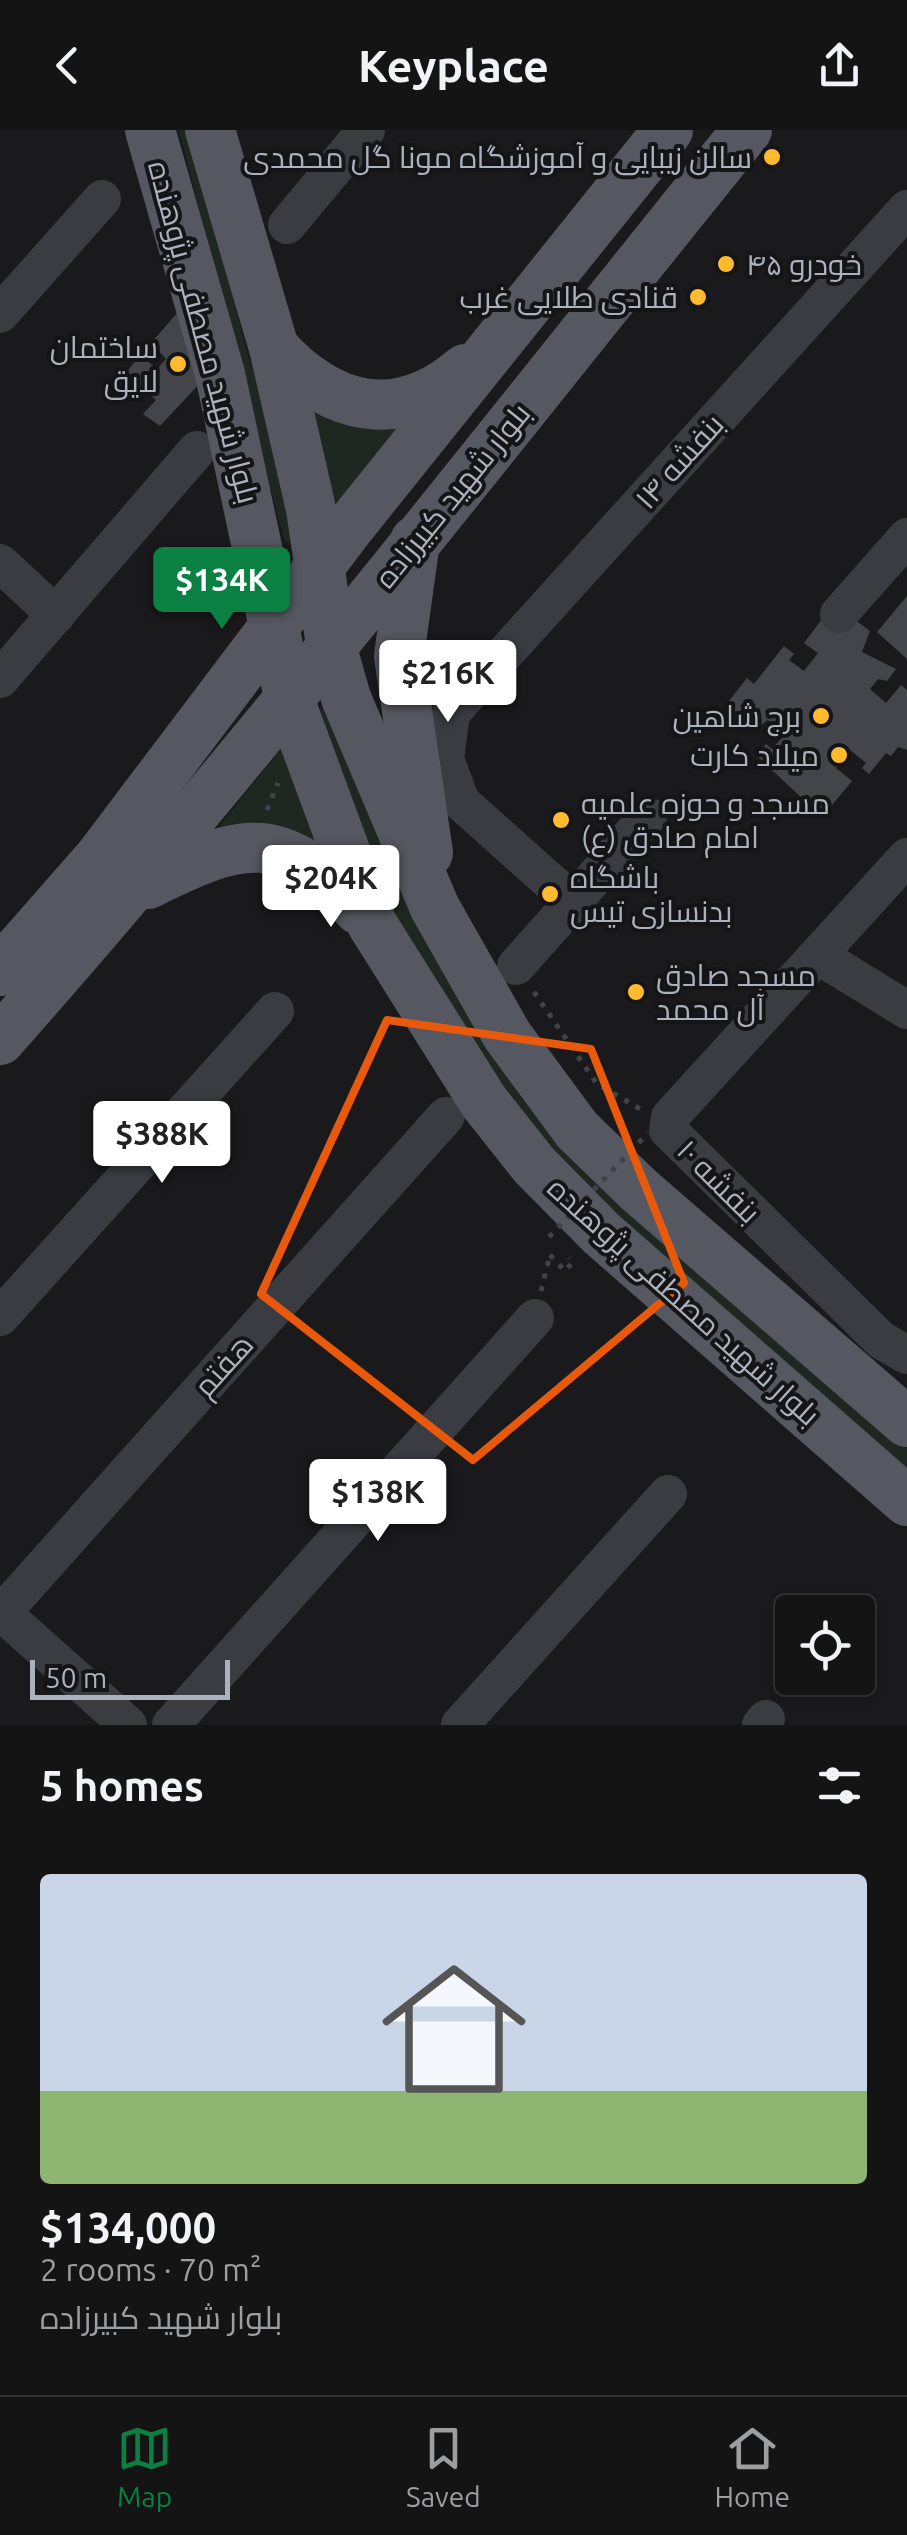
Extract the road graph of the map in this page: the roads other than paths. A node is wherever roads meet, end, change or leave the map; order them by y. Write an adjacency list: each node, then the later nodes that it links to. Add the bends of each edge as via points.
1 (150, 130): 19 (main road, بلوار شهید مصطفی پژوهنده, via 220,374)
2 (210, 130): 11 (main road, بلوار شهید مصطفی پژوهنده)
3 (366, 130): 8 (street)
4 (668, 130): 10 (main road, بلوار شهید کبیرزاده)
5 (747, 130): 13 (main road, بلوار شهید کبیرزاده)
6 (102, 198): 9 (street)
7 (906, 213): 26 (street, بنفشه ۱۴, via 451,712 445,759 462,802)
8 (287, 226)
9 (0, 314)
10 (500, 340): 11 (main road, via 453,380 418,399 378,404 318,389); 16 (main road, بلوار شهید کبیرزاده)
11 (274, 348): 16 (main road, بلوار شهید مصطفی پژوهنده)
12 (197, 450): 18 (street)
13 (415, 541): 20 (main road, بلوار شهید کبیرزاده); 27 (main road, via 400,656)
14 (906, 542): 17 (street)
15 (0, 563): 18 (street)
16 (320, 566): 19 (main road, بلوار شهید کبیرزاده); 20 (main road, بلوار شهید مصطفی پژوهنده)
17 (839, 614)
18 (56, 615): 21 (street)
19 (274, 628): 22 (main road, بلوار شهید مصطفی پژوهنده); 31 (main road, بلوار شهید کبیرزاده, via 99,858)
20 (331, 645): 22 (main road, بلوار شهید کبیرزاده); 27 (main road, بلوار شهید مصطفی پژوهنده, via 346,698)
21 (0, 679)
22 (290, 702): 25 (main road, بلوار شهید کبیرزاده); 28 (main road, بلوار شهید مصطفی پژوهنده)
23 (648, 816): 26 (street)
24 (907, 857): 29 (street, بنفشه ۱۰)
25 (130, 893): 28 (main road, via 230,847 253,848 286,853 322,872); 34 (main road, بلوار شهید کبیرزاده)
26 (573, 902): 30 (street)
27 (435, 908): 39 (main road, بلوار شهید مصطفی پژوهنده, via 507,1035 578,1130)
28 (372, 924): 41 (main road, بلوار شهید مصطفی پژوهنده, via 474,1088 534,1165 600,1232)
29 (819, 956): 32 (street); 38 (street, بنفشه ۱۰, via 670,1117 668,1130 882,1340)
30 (516, 966)
31 (0, 971)
32 (907, 1010)
33 (275, 1011): 36 (street)
34 (0, 1040)
35 (446, 1116): 42 (street, هفتم)
36 (0, 1317)
37 (534, 1318): 44 (street)
38 (907, 1355)
39 (907, 1422)
40 (668, 1494): 45 (street)
41 (907, 1500)
42 (1, 1613): 43 (street)
43 (128, 1725)
44 (171, 1725)
45 (460, 1725)

